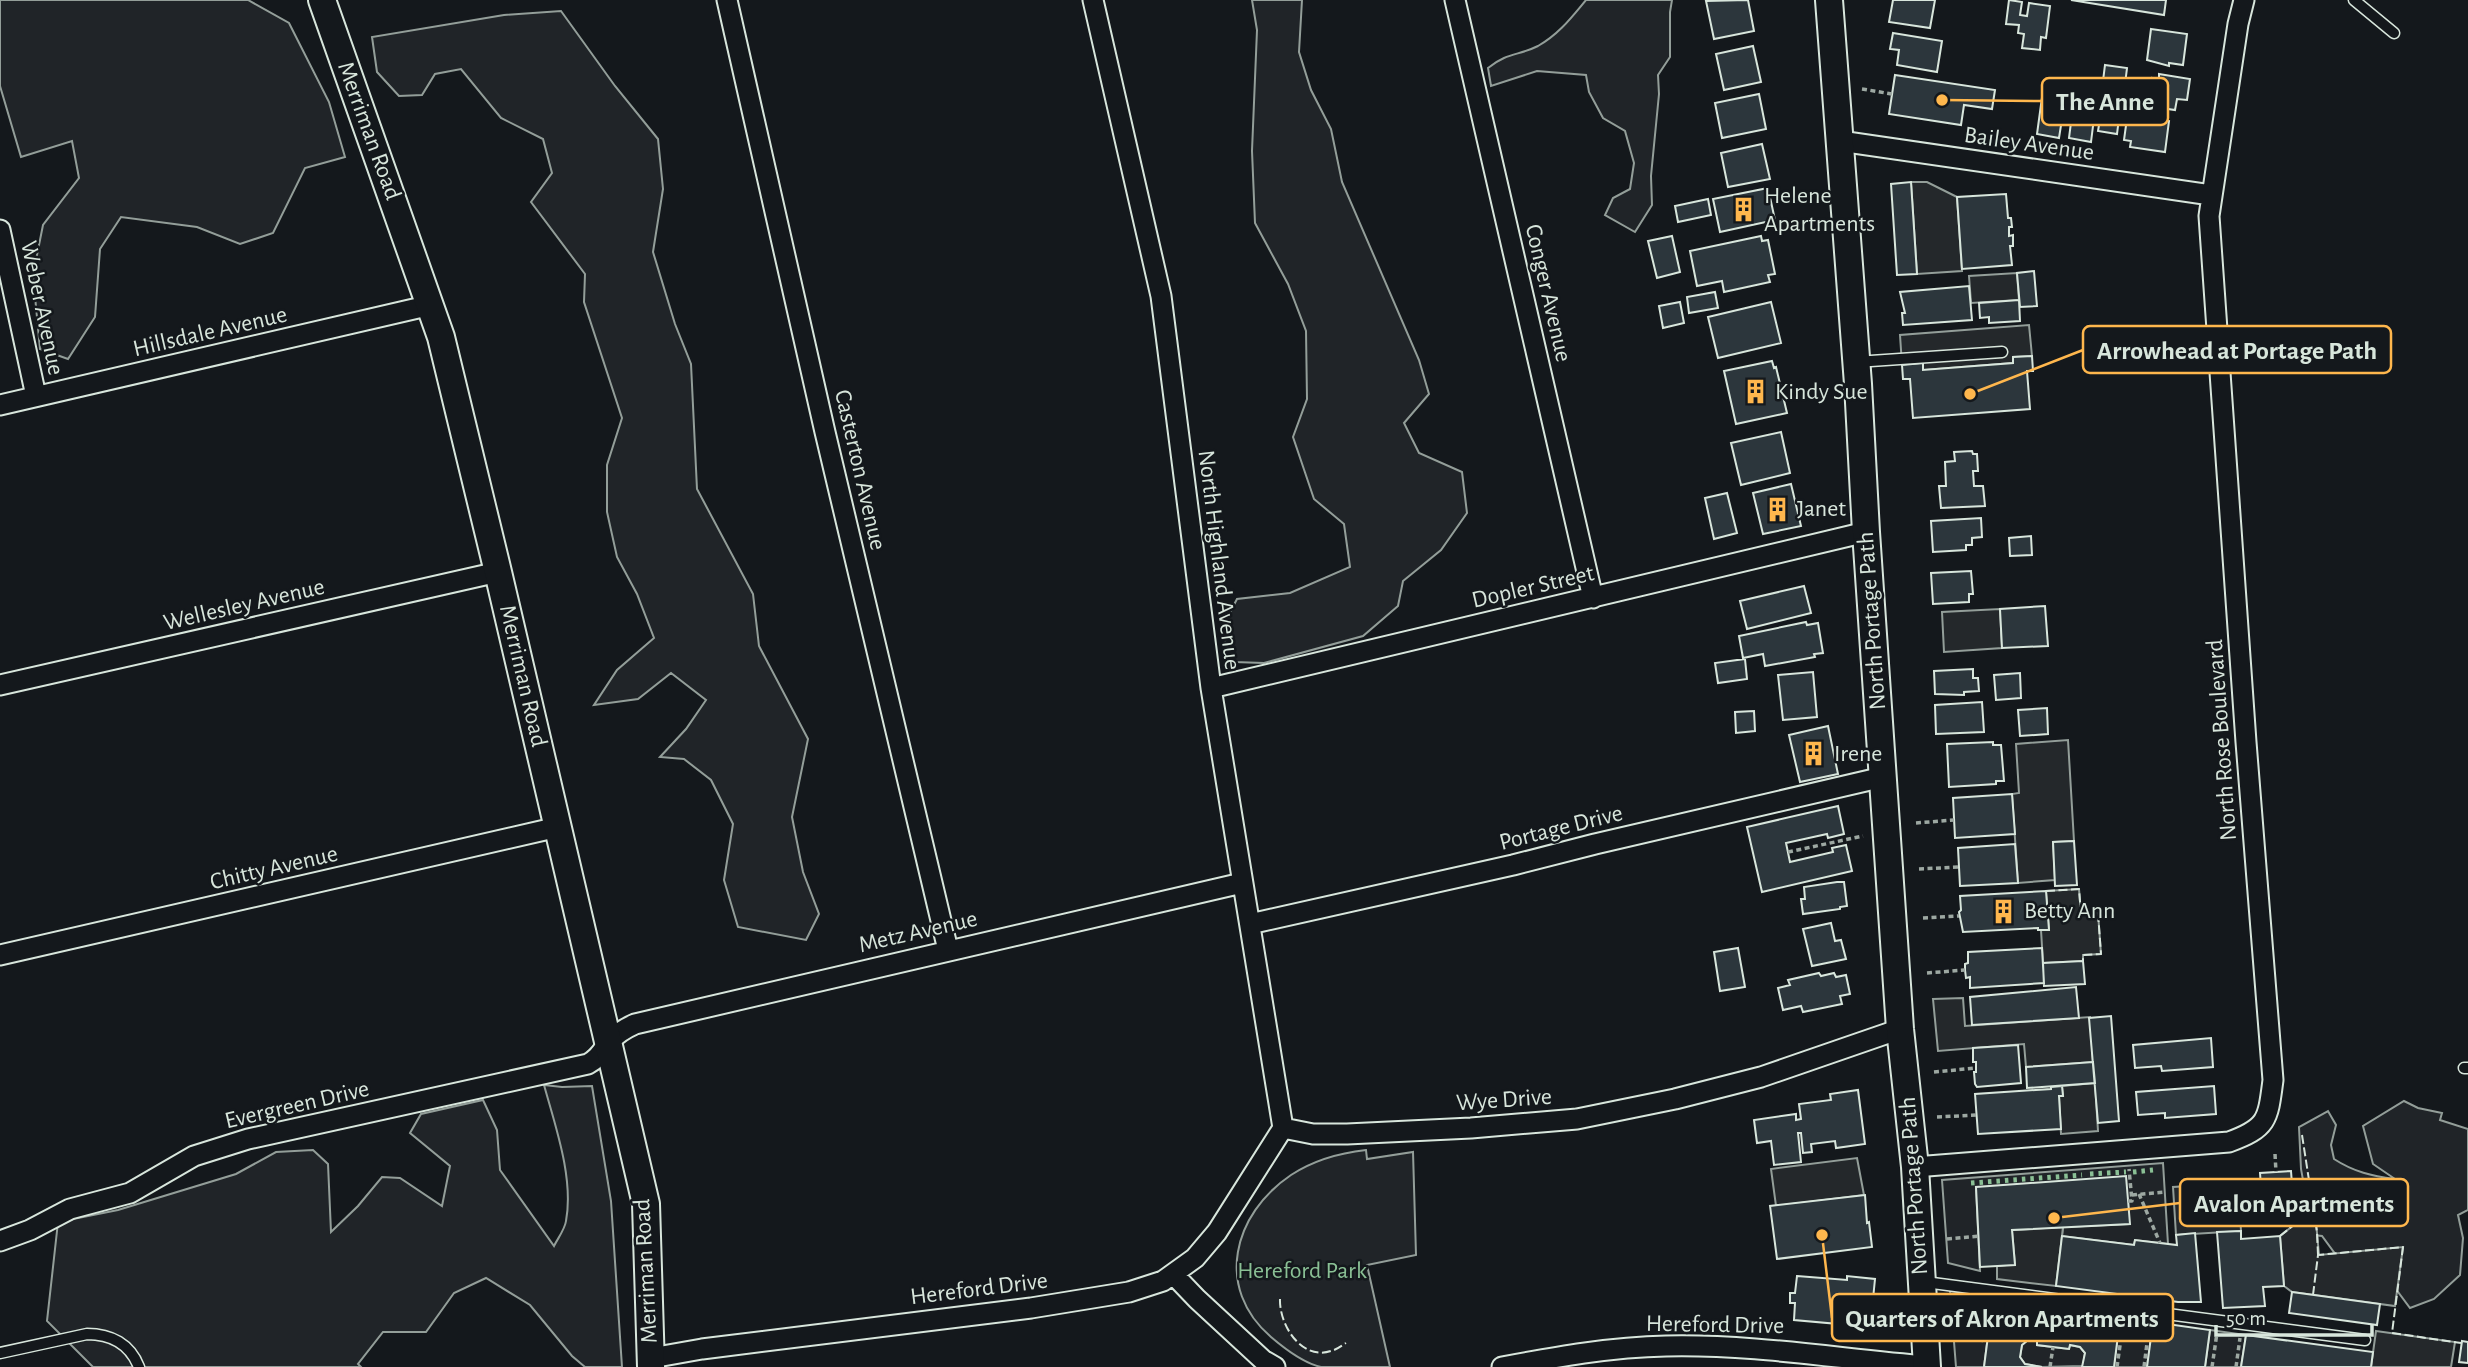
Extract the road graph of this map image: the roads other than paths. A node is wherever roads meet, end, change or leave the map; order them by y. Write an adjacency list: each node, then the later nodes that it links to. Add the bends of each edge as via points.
1 (322, 0): 12 (main road, Merriman Road)
2 (727, 0): 26 (street, Casterton Avenue)
3 (1093, 0): 21 (street, North Highland Avenue, via 1161,296)
4 (1455, 0): 19 (street, Conger Avenue)
5 (1829, 0): 9 (main road, North Portage Path)
6 (2244, 0): 10 (street, North Rose Boulevard)
7 (2354, 0): 8 (lane)
8 (2394, 33)
9 (1840, 141): 10 (street, Bailey Avenue); 14 (main road, North Portage Path)
10 (2211, 195): 31 (street, North Rose Boulevard, via 2212,277 2273,1080 2269,1111 2250,1135 2229,1142)
11 (0, 230): 15 (street, Weber Avenue)
12 (431, 305): 15 (street, Hillsdale Avenue); 18 (main road, Merriman Road)
13 (2002, 352): 14 (lane)
14 (1856, 362): 17 (main road, North Portage Path)
15 (36, 396): 16 (street, Hillsdale Avenue)
16 (0, 405)
17 (1866, 532): 19 (street, Dopler Street); 22 (main road, North Portage Path)
18 (498, 572): 20 (street, Wellesley Avenue); 23 (main road, Merriman Road)
19 (1593, 598): 21 (street, Dopler Street)
20 (0, 685)
21 (1211, 688): 24 (street, North Highland Avenue)
22 (1883, 777): 25 (street, Portage Drive); 28 (main road, North Portage Path)
23 (558, 827): 27 (street, Chitty Avenue); 29 (main road, Merriman Road)
24 (1242, 883): 25 (street, North Highland Avenue); 26 (street, Metz Avenue)
25 (1250, 924): 30 (street, North Highland Avenue)
26 (948, 950): 29 (street, Metz Avenue, via 635,1024)
27 (0, 955)
28 (1900, 1029): 30 (street, Wye Drive, via 1761,1077 1577,1119 1348,1134); 31 (main road, North Portage Path)
29 (610, 1041): 32 (street, Evergreen Drive, via 602,1055 588,1064 248,1139 194,1156 130,1193 70,1209); 37 (main road, Merriman Road, via 646,1204)
30 (1283, 1128): 33 (street, via 1217,1232)
31 (1915, 1167): 34 (main road, North Portage Path)
32 (0, 1241)
33 (1174, 1275): 37 (street, Hereford Drive, via 1129,1292 702,1349); 39 (street, via 1196,1300)
34 (1921, 1282): 35 (lane); 41 (main road, North Portage Path)
35 (2365, 1340)
36 (0, 1353): 38 (lane, via 100,1334 126,1346)
37 (651, 1362)
38 (139, 1367)
39 (1275, 1367)
40 (1502, 1367): 41 (street, Hereford Drive, via 1623,1348 1667,1346 1791,1351)
41 (1927, 1367)

